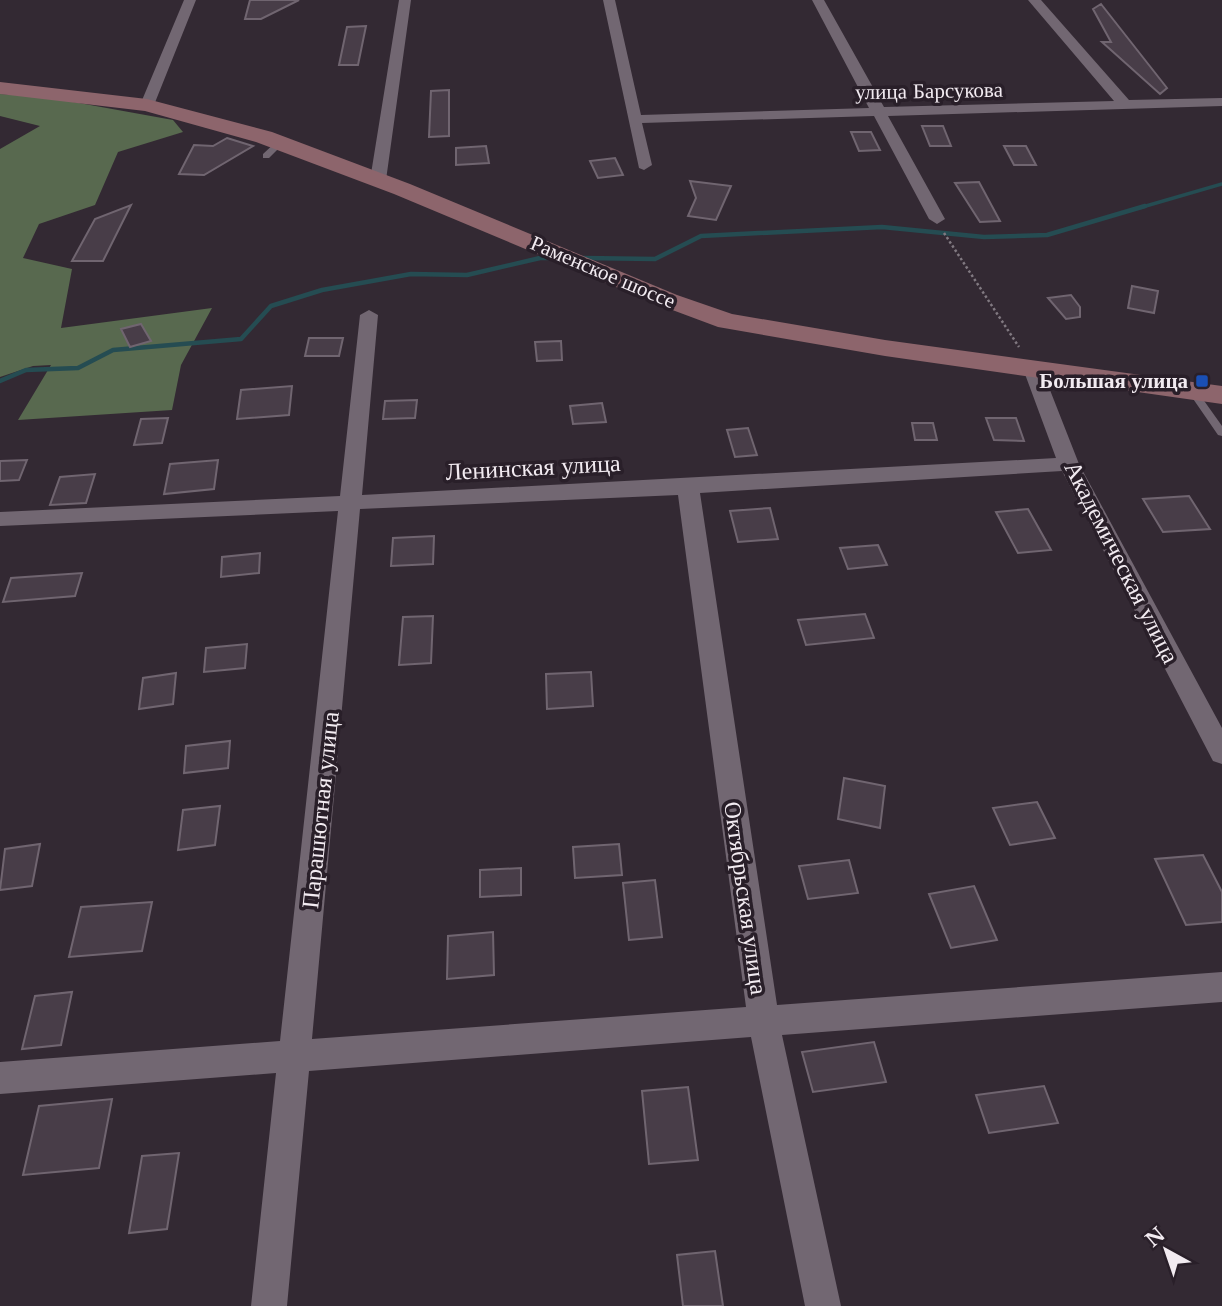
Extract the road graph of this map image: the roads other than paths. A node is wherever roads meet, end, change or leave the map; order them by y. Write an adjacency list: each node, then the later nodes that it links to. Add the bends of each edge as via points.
1 (190, 0): 8 (street)
2 (405, 0): 13 (street)
3 (610, 0): 11 (street, via 631,113)
4 (818, 0): 10 (street)
5 (1034, 0): 9 (street)
6 (0, 88): 8 (main road, Раменское шоссе)
7 (1222, 103): 9 (street, улица Барсукова)
8 (147, 105): 13 (main road, Раменское шоссе, via 273,150)
9 (1127, 107): 10 (street, улица Барсукова)
10 (880, 113): 11 (street, улица Барсукова); 14 (street)
11 (636, 119): 12 (street)
12 (644, 165)
13 (378, 180): 16 (main road, Раменское шоссе, via 727,321 885,348)
14 (937, 219)
15 (369, 315): 22 (street, Парашютная улица)
16 (1032, 366): 17 (main road, Раменское шоссе); 20 (street, Академическая улица)
17 (1192, 390): 18 (main road, Раменское шоссе); 19 (lane)
18 (1222, 395)
19 (1222, 433)
20 (1069, 464): 21 (street, Ленинская улица); 24 (street, Академическая улица)
21 (688, 486): 22 (street, Ленинская улица); 26 (street, Октябрьская улица)
22 (350, 502): 23 (street, Ленинская улица); 27 (street, Парашютная улица)
23 (0, 519)
24 (1222, 753)
25 (1222, 987): 26 (street)
26 (764, 1022): 27 (street); 30 (street, Октябрьская улица)
27 (296, 1056): 28 (street); 29 (street, Парашютная улица)
28 (0, 1078)
29 (269, 1306)
30 (823, 1306)

